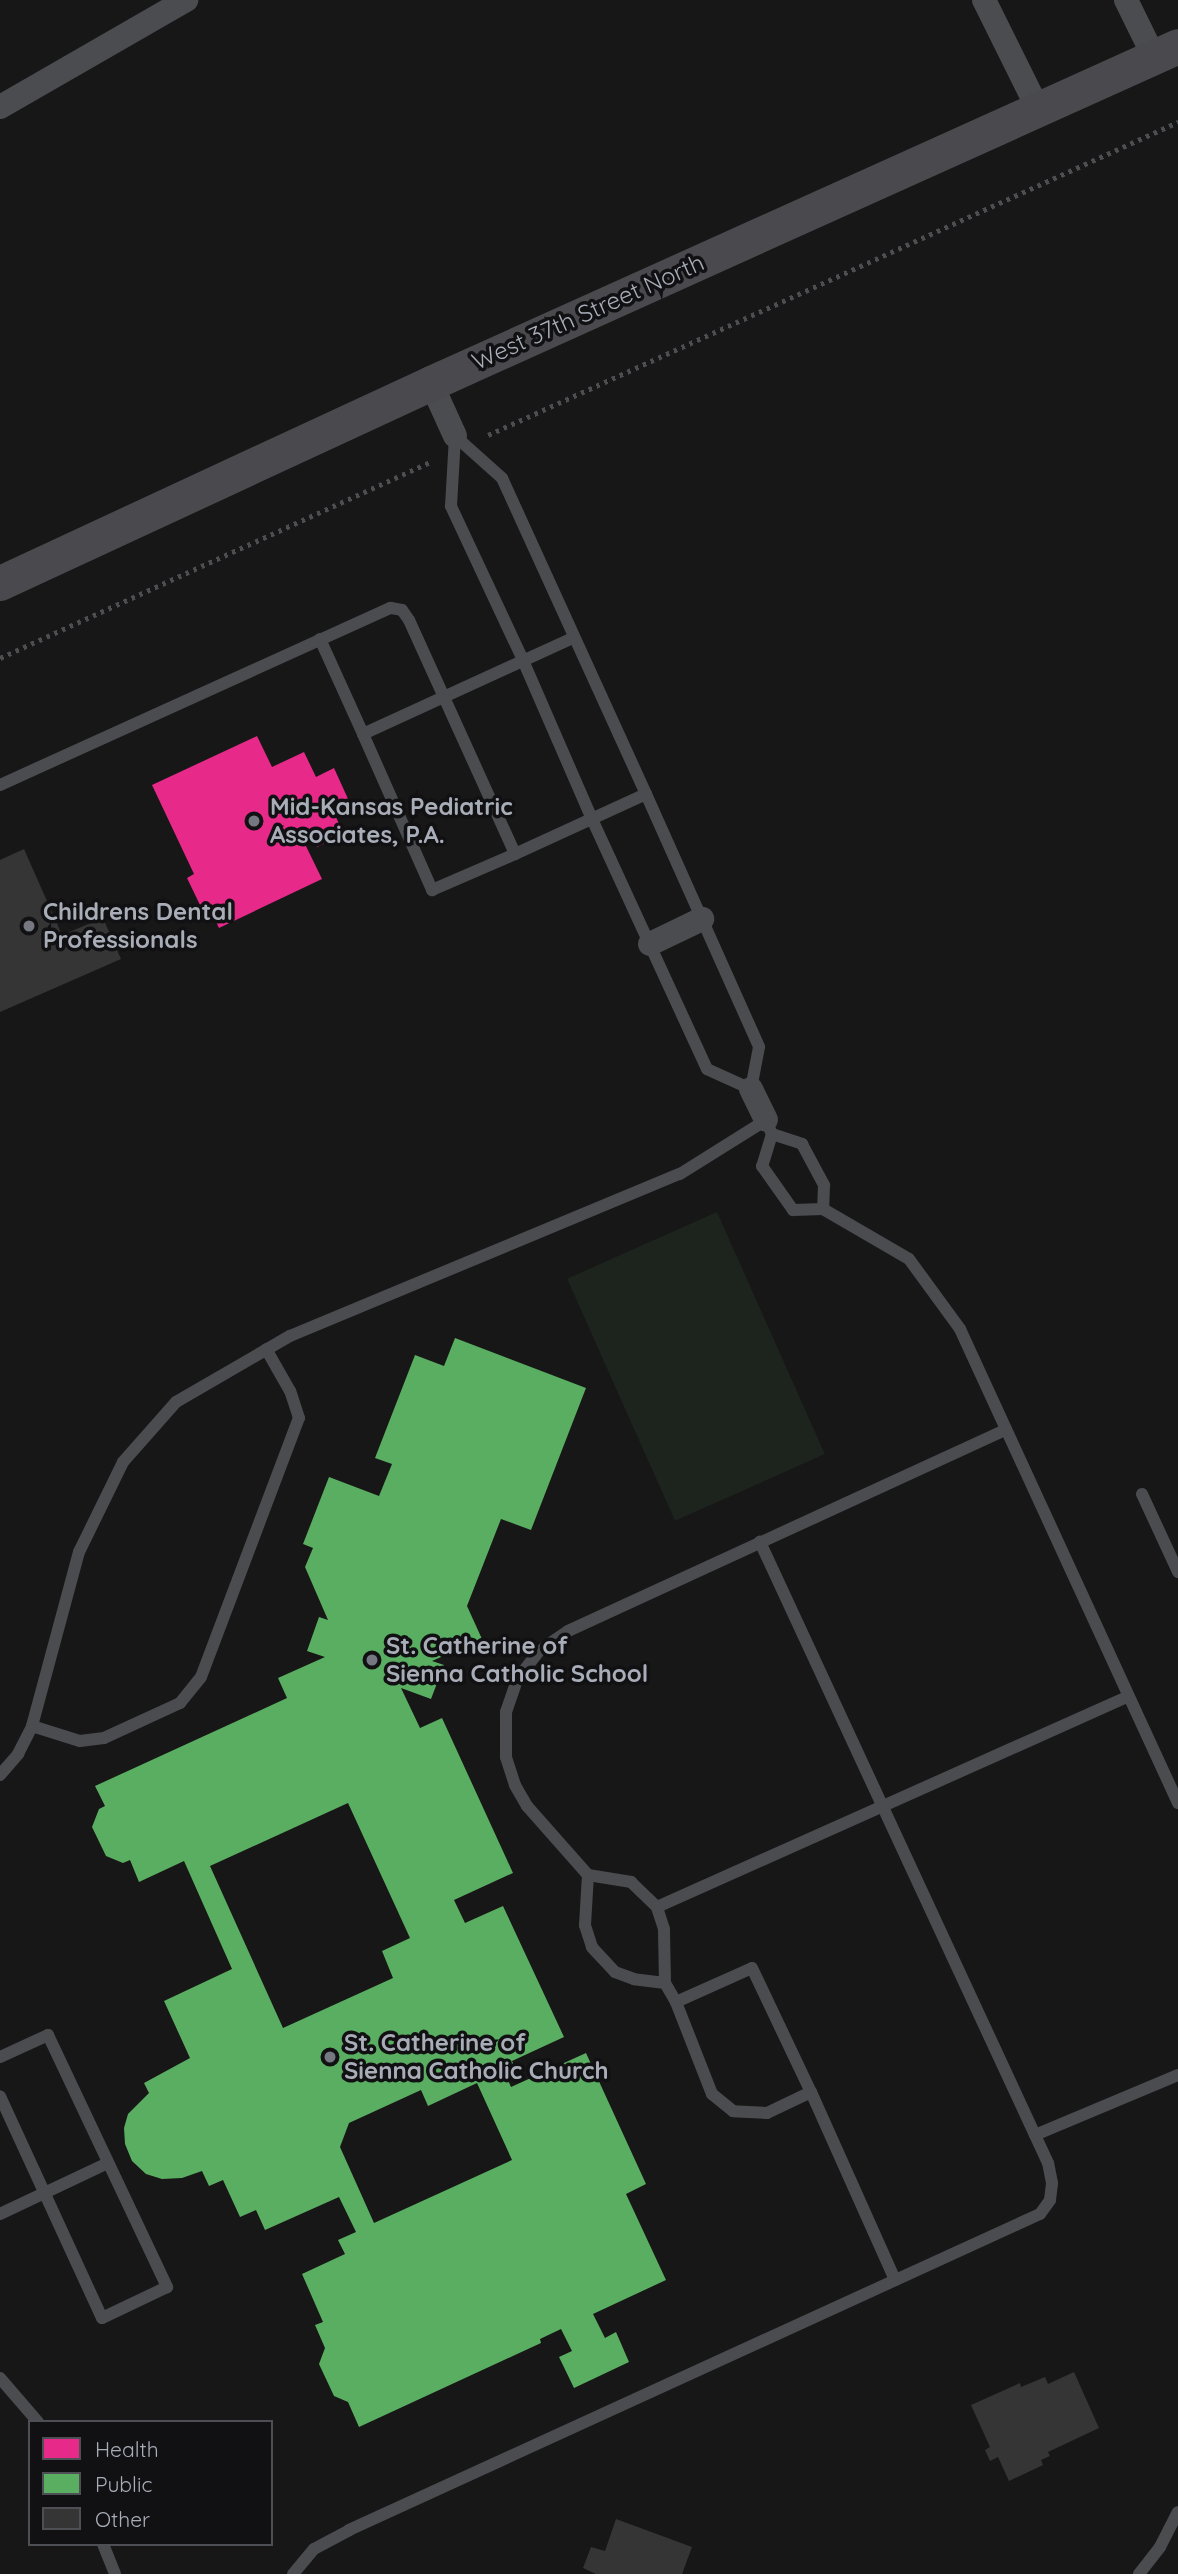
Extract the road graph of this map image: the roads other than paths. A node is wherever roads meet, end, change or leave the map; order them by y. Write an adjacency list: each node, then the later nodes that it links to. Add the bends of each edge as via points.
1 (187, 0): 5 (street)
2 (984, 0): 6 (street)
3 (1126, 0): 4 (street)
4 (1166, 52): 6 (street, West 37th Street North)
5 (0, 107)
6 (1038, 110): 7 (street, West 37th Street North)
7 (431, 383): 8 (street); 9 (street, West 37th Street North)
8 (458, 444): 10 (lane, via 502,478); 12 (lane, via 451,506)
9 (0, 583)
10 (573, 638): 12 (lane); 16 (lane)
11 (320, 639): 13 (lane, via 391,608 401,610); 14 (lane); 15 (lane)
12 (523, 660): 13 (lane); 17 (lane)
13 (445, 697): 14 (lane); 18 (lane)
14 (363, 734): 18 (lane, via 432,890)
15 (0, 785)
16 (646, 794): 17 (lane); 19 (lane)
17 (592, 819): 18 (lane); 20 (lane)
18 (515, 854)
19 (702, 919): 20 (street); 21 (lane, via 759,1047)
20 (650, 944): 21 (lane, via 707,1069)
21 (751, 1089): 22 (street)
22 (769, 1127): 23 (lane, via 802,1144 824,1185); 23 (lane, via 762,1166 793,1210); 24 (lane, via 680,1174)
23 (823, 1209): 25 (lane, via 909,1259 960,1329)
24 (266, 1349): 30 (lane, via 176,1402 123,1462 79,1552); 30 (lane, via 290,1391 299,1418 201,1677 180,1703 104,1738 80,1741)
25 (1006, 1430): 27 (lane); 29 (lane)
26 (1142, 1494): 28 (lane)
27 (760, 1542): 33 (lane); 34 (lane, via 568,1631 540,1650 518,1678 506,1712 506,1757 515,1785 527,1806)
28 (1178, 1571)
29 (1128, 1697): 32 (lane); 33 (lane)
30 (32, 1726): 31 (lane, via 18,1754)
31 (0, 1775)
32 (1178, 1803)
33 (881, 1807): 35 (lane); 42 (lane)
34 (587, 1875): 35 (lane, via 631,1882); 36 (lane, via 585,1925 592,1947 615,1972)
35 (657, 1908): 36 (lane, via 664,1929)
36 (665, 1983): 37 (lane)
37 (676, 2002): 40 (lane, via 712,2094 733,2110 767,2113); 40 (lane, via 752,1968)
38 (0, 2057): 43 (lane, via 48,2035)
39 (1178, 2075): 42 (lane)
40 (811, 2092): 46 (lane)
41 (0, 2096): 44 (lane)
42 (1035, 2135): 46 (lane, via 1052,2183 1050,2200 1040,2214)
43 (108, 2163): 44 (lane); 44 (lane, via 167,2287 103,2318)
44 (45, 2193): 45 (lane)
45 (0, 2214)
46 (895, 2280): 52 (lane, via 349,2530 314,2549)
47 (0, 2378): 48 (lane)
48 (36, 2420)
49 (1178, 2512): 53 (lane)
50 (104, 2546): 51 (lane)
51 (115, 2574)
52 (293, 2574)
53 (1139, 2574)

